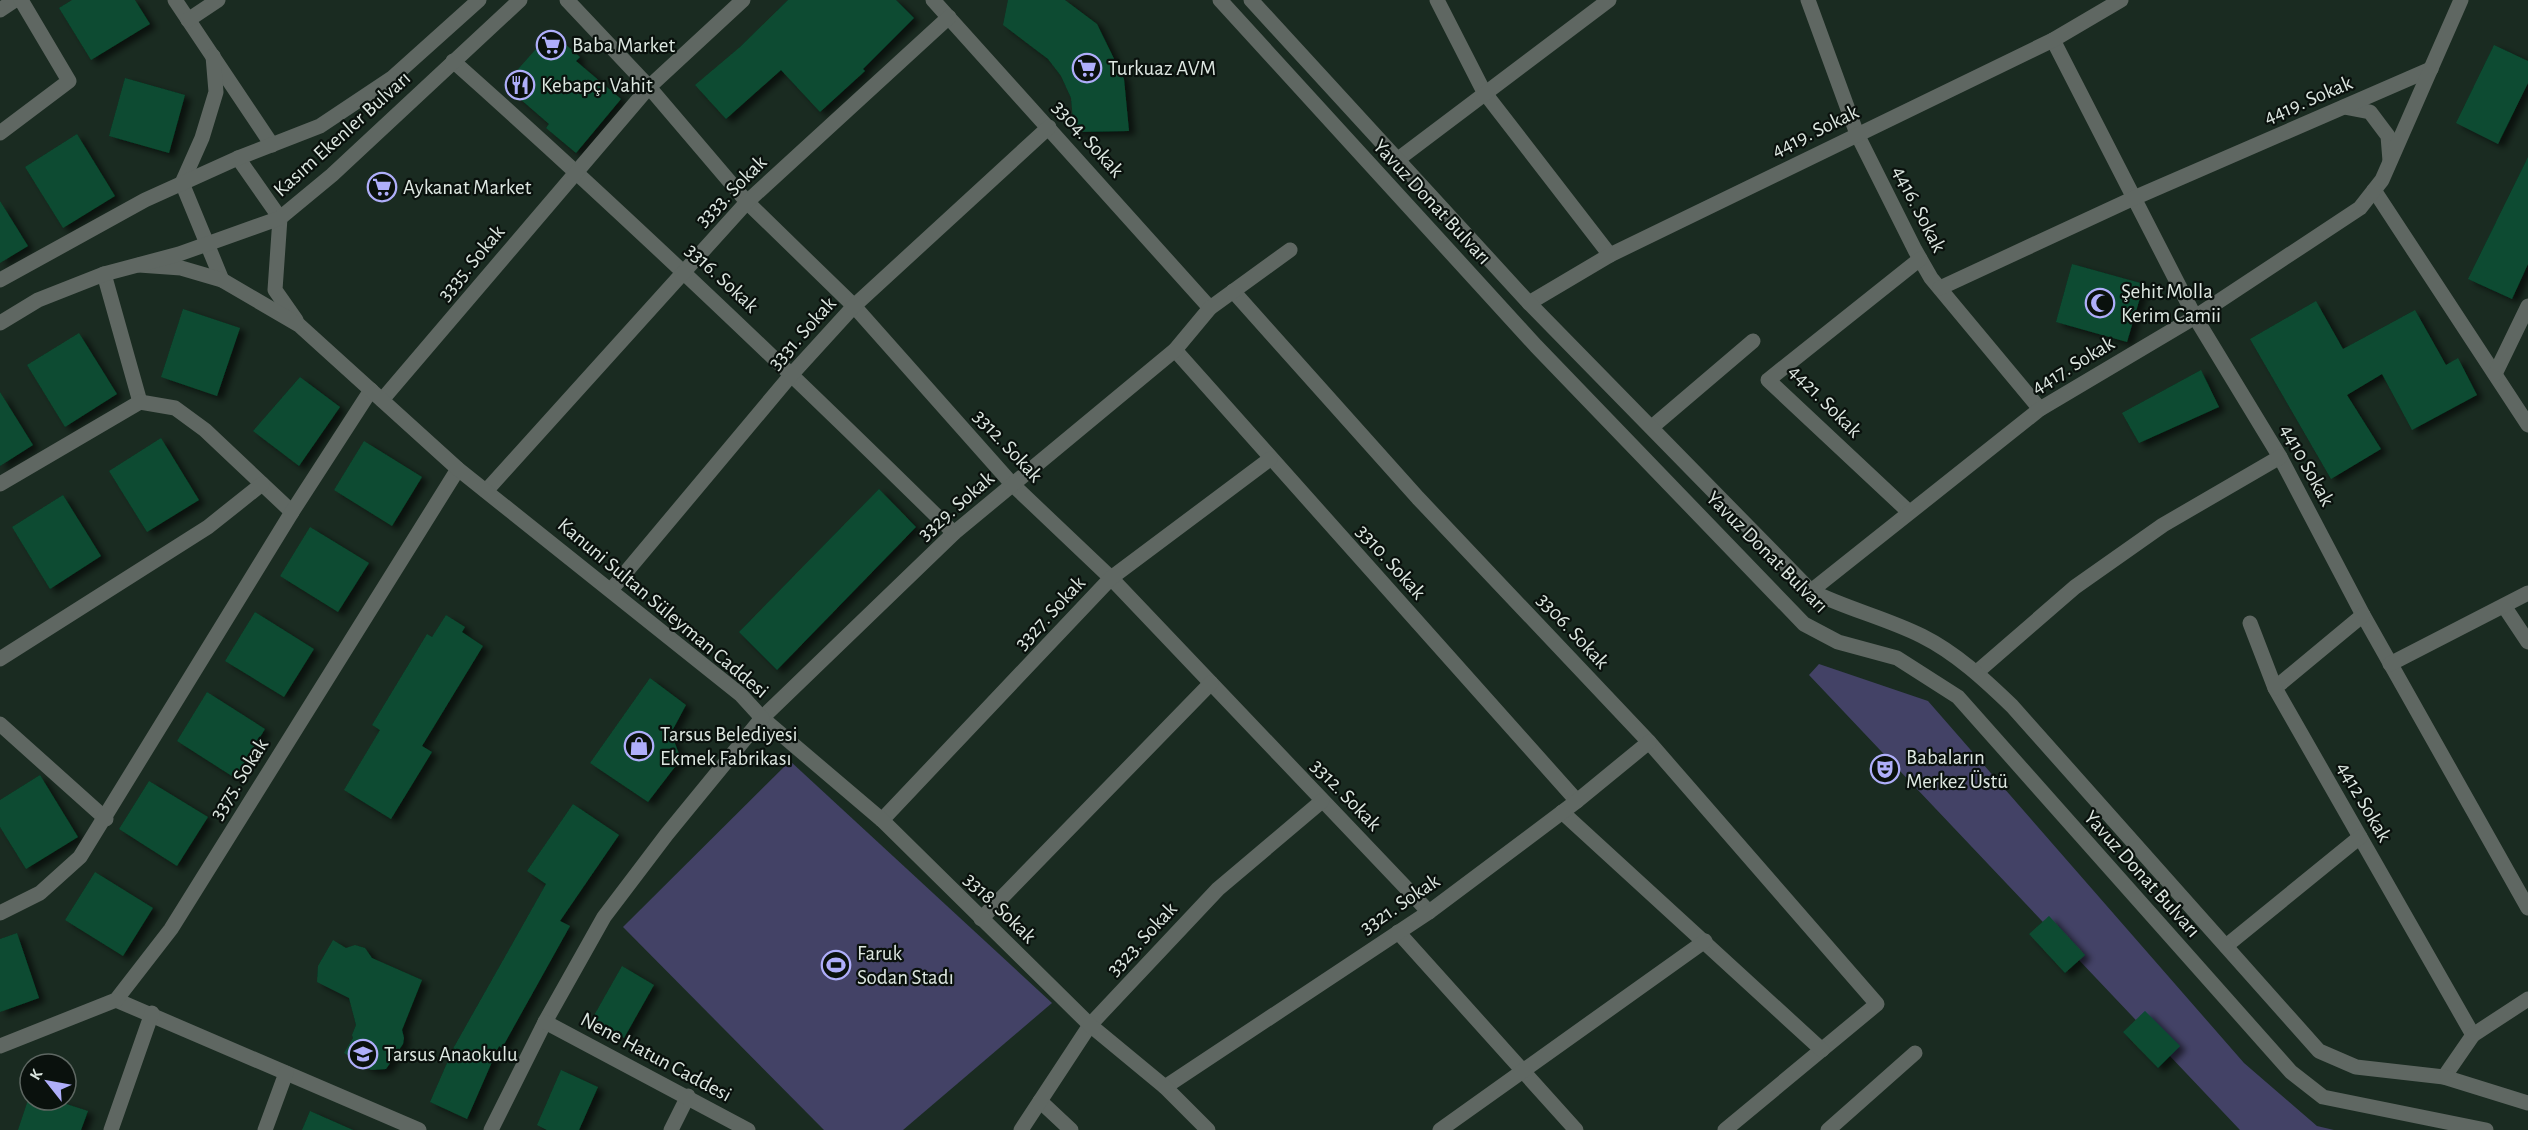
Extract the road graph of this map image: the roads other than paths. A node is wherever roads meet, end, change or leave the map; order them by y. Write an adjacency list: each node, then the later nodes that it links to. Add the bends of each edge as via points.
1 (15, 0): 17 (street)
2 (21, 0): 28 (street, via 69,81)
3 (175, 0): 19 (street)
4 (218, 0): 19 (street)
5 (479, 0): 30 (street, Kasım Ekenler Bulvarı, via 392,78 320,126)
6 (520, 0): 22 (street, Kasım Ekenler Bulvarı)
7 (567, 0): 24 (street, 3312. Sokak)
8 (743, 0): 24 (street, 3335. Sokak)
9 (933, 0): 18 (street, 3304. Sokak)
10 (1220, 0): 135 (street, Yavuz Donat Bulvarı, via 1536,346 1804,624 1839,642 1897,658 1958,697 2291,1072 2323,1098)
11 (1251, 0): 32 (street, Yavuz Donat Bulvarı)
12 (1437, 0): 25 (street)
13 (1609, 0): 25 (street)
14 (1808, 0): 29 (street, 4416. Sokak)
15 (2121, 0): 20 (street, 4419. Sokak)
16 (2462, 0): 23 (street, 4417. Sokak)
17 (0, 10)
18 (949, 17): 27 (street, 3304. Sokak); 38 (street, 3333. Sokak)
19 (188, 20): 21 (street)
20 (2054, 40): 29 (street, 4419. Sokak); 37 (street, 4410 Sokak)
21 (213, 56): 30 (street); 35 (street, via 216,92)
22 (453, 61): 34 (street, 3316. Sokak); 39 (street, Kasım Ekenler Bulvarı, via 332,175)
23 (2431, 69): 26 (street, 4419. Sokak); 33 (street, 4417. Sokak)
24 (649, 87): 34 (street, 3335. Sokak); 38 (street, 3312. Sokak)
25 (1484, 92): 32 (street); 42 (street)
26 (2344, 107): 33 (street, via 2370,112 2388,136); 37 (street, 4419. Sokak)
27 (1049, 128): 52 (street, 3331. Sokak); 54 (street, 3304. Sokak)
28 (0, 133)
29 (1857, 134): 42 (street, 4419. Sokak); 43 (street, 4416. Sokak)
30 (272, 145): 31 (street, Kasım Ekenler Bulvarı)
31 (238, 158): 35 (street, Kasım Ekenler Bulvarı); 39 (street)
32 (1397, 160): 51 (street, Yavuz Donat Bulvarı)
33 (2390, 162): 36 (street, 4417. Sokak)
34 (577, 171): 45 (street, 3316. Sokak); 62 (street, 3335. Sokak)
35 (182, 183): 40 (street); 47 (street, Kasım Ekenler Bulvarı)
36 (2374, 190): 55 (street, 4417. Sokak, via 2360,208 2341,222); 61 (street)
37 (2134, 198): 49 (street, 4419. Sokak); 55 (street, 4410 Sokak)
38 (747, 202): 45 (street, 3333. Sokak); 52 (street, 3312. Sokak)
39 (280, 218): 40 (street, Kasım Ekenler Bulvarı); 57 (street, via 275,290)
40 (206, 245): 44 (street, Kasım Ekenler Bulvarı); 48 (street)
41 (1290, 250): 50 (street, 3329. Sokak)
42 (1610, 255): 51 (street, 4419. Sokak)
43 (1920, 259): 49 (street, 4416. Sokak); 75 (street, 4421. Sokak, via 1768,380)
44 (139, 265): 46 (street, Kasım Ekenler Bulvarı); 48 (street, via 181,268)
45 (683, 271): 60 (street, 3316. Sokak); 73 (street, 3333. Sokak)
46 (104, 274): 56 (street, Kasım Ekenler Bulvarı, via 38,300); 63 (street)
47 (0, 280)
48 (222, 280): 57 (street)
49 (1940, 288): 64 (street, 4416. Sokak)
50 (1233, 291): 54 (street, 3329. Sokak); 92 (street, 3306. Sokak, via 1418,498)
51 (1530, 303): 66 (street, Yavuz Donat Bulvarı)
52 (854, 306): 60 (street, 3331. Sokak); 72 (street, 3312. Sokak)
53 (2528, 306): 61 (street)
54 (1210, 308): 59 (street, 3329. Sokak)
55 (2195, 317): 64 (street, 4417. Sokak); 67 (street, 4410 Sokak)
56 (0, 323)
57 (299, 325): 62 (street, Kanuni Sultan Süleyman Caddesi)
58 (1753, 341): 66 (street)
59 (1175, 350): 68 (street, 3310. Sokak); 72 (street, 3329. Sokak)
60 (792, 374): 76 (street, 3316. Sokak); 78 (street, 3331. Sokak)
61 (2495, 374): 65 (street)
62 (376, 395): 69 (street, Kanuni Sultan Süleyman Caddesi); 74 (street, 3335. Sokak)
63 (140, 402): 70 (street); 71 (street, via 175,408 205,430)
64 (2040, 409): 75 (street, 4417. Sokak)
65 (2528, 425)
66 (1652, 427): 79 (street, Yavuz Donat Bulvarı)
67 (2280, 457): 82 (street, 4410 Sokak); 87 (street, via 2163,525 2075,587)
68 (1270, 459): 77 (street, 3327. Sokak); 94 (street, 3310. Sokak)
69 (458, 469): 73 (street, Kanuni Sultan Süleyman Caddesi); 107 (street, 3375. Sokak, via 171,929)
70 (0, 484)
71 (262, 484): 74 (street); 85 (street, via 208,527)
72 (1012, 484): 76 (street, 3329. Sokak); 77 (street, 3312. Sokak)
73 (486, 491): 78 (street, Kanuni Sultan Süleyman Caddesi)
74 (292, 512): 96 (street, 3335. Sokak)
75 (1909, 512): 79 (street, 4417. Sokak)
76 (954, 533): 90 (street, 3329. Sokak)
77 (1111, 578): 88 (street, 3312. Sokak); 97 (street, 3327. Sokak)
78 (611, 590): 90 (street, Kanuni Sultan Süleyman Caddesi, via 741,695)
79 (1812, 591): 87 (street, Yavuz Donat Bulvarı, via 1922,636)
80 (2528, 593): 81 (street)
81 (2504, 606): 84 (street); 86 (street)
82 (2363, 615): 86 (street, 4410 Sokak); 89 (street)
83 (2250, 623): 89 (street, 4412 Sokak)
84 (2528, 642)
85 (0, 659)
86 (2391, 664): 99 (street, 4410 Sokak)
87 (1977, 672): 105 (street, Yavuz Donat Bulvarı, via 2012,706)
88 (1211, 683): 93 (street, 3312. Sokak); 102 (street)
89 (2275, 687): 98 (street, 4412 Sokak)
90 (762, 718): 97 (street, 3318. Sokak); 109 (street, Kanuni Sultan Süleyman Caddesi, via 604,917)
91 (0, 724): 96 (street)
92 (1649, 742): 94 (street, 3321. Sokak); 113 (street, 3306. Sokak, via 1877,1004)
93 (1322, 801): 100 (street, 3312. Sokak); 110 (street, 3323. Sokak, via 1218,889)
94 (1577, 801): 95 (street, 3321. Sokak)
95 (1562, 812): 100 (street, 3321. Sokak); 104 (street)
96 (106, 819): 101 (street, 3335. Sokak, via 80,857 40,893)
97 (882, 820): 102 (street, 3318. Sokak)
98 (2360, 837): 105 (street); 111 (street, 4412 Sokak)
99 (2528, 908)
100 (1429, 912): 103 (street, 3321. Sokak)
101 (0, 913)
102 (981, 919): 110 (street, 3318. Sokak)
103 (1398, 932): 115 (street); 118 (street, 3321. Sokak)
104 (1705, 941): 113 (street); 115 (street)
105 (2226, 946): 117 (street, Yavuz Donat Bulvarı, via 2319,1051 2356,1067)
106 (2528, 999): 111 (street)
107 (116, 1000): 108 (street); 112 (street)
108 (152, 1013): 116 (street); 122 (street)
109 (545, 1022): 119 (street, Nene Hatun Caddesi); 125 (street, Kanuni Sultan Süleyman Caddesi)
110 (1090, 1025): 118 (street, 3318. Sokak); 120 (street, 3323. Sokak)
111 (2473, 1035): 117 (street)
112 (0, 1046)
113 (1822, 1050): 133 (street)
114 (1915, 1053): 134 (street)
115 (1523, 1068): 131 (street); 132 (street)
116 (286, 1072): 123 (street); 124 (street)
117 (2444, 1077): 121 (street, Yavuz Donat Bulvarı)
118 (1165, 1087): 130 (street, 3318. Sokak)
119 (688, 1096): 126 (street); 127 (street, Nene Hatun Caddesi)
120 (1040, 1101): 128 (street, 3323. Sokak); 129 (street)
121 (2528, 1103)
122 (111, 1130)
123 (265, 1130)
124 (419, 1130)
125 (491, 1130)
126 (671, 1130)
127 (748, 1130)
128 (1021, 1130)
129 (1071, 1130)
130 (1208, 1130)
131 (1440, 1130)
132 (1576, 1130)
133 (1725, 1130)
134 (1828, 1130)
135 (2486, 1130)

